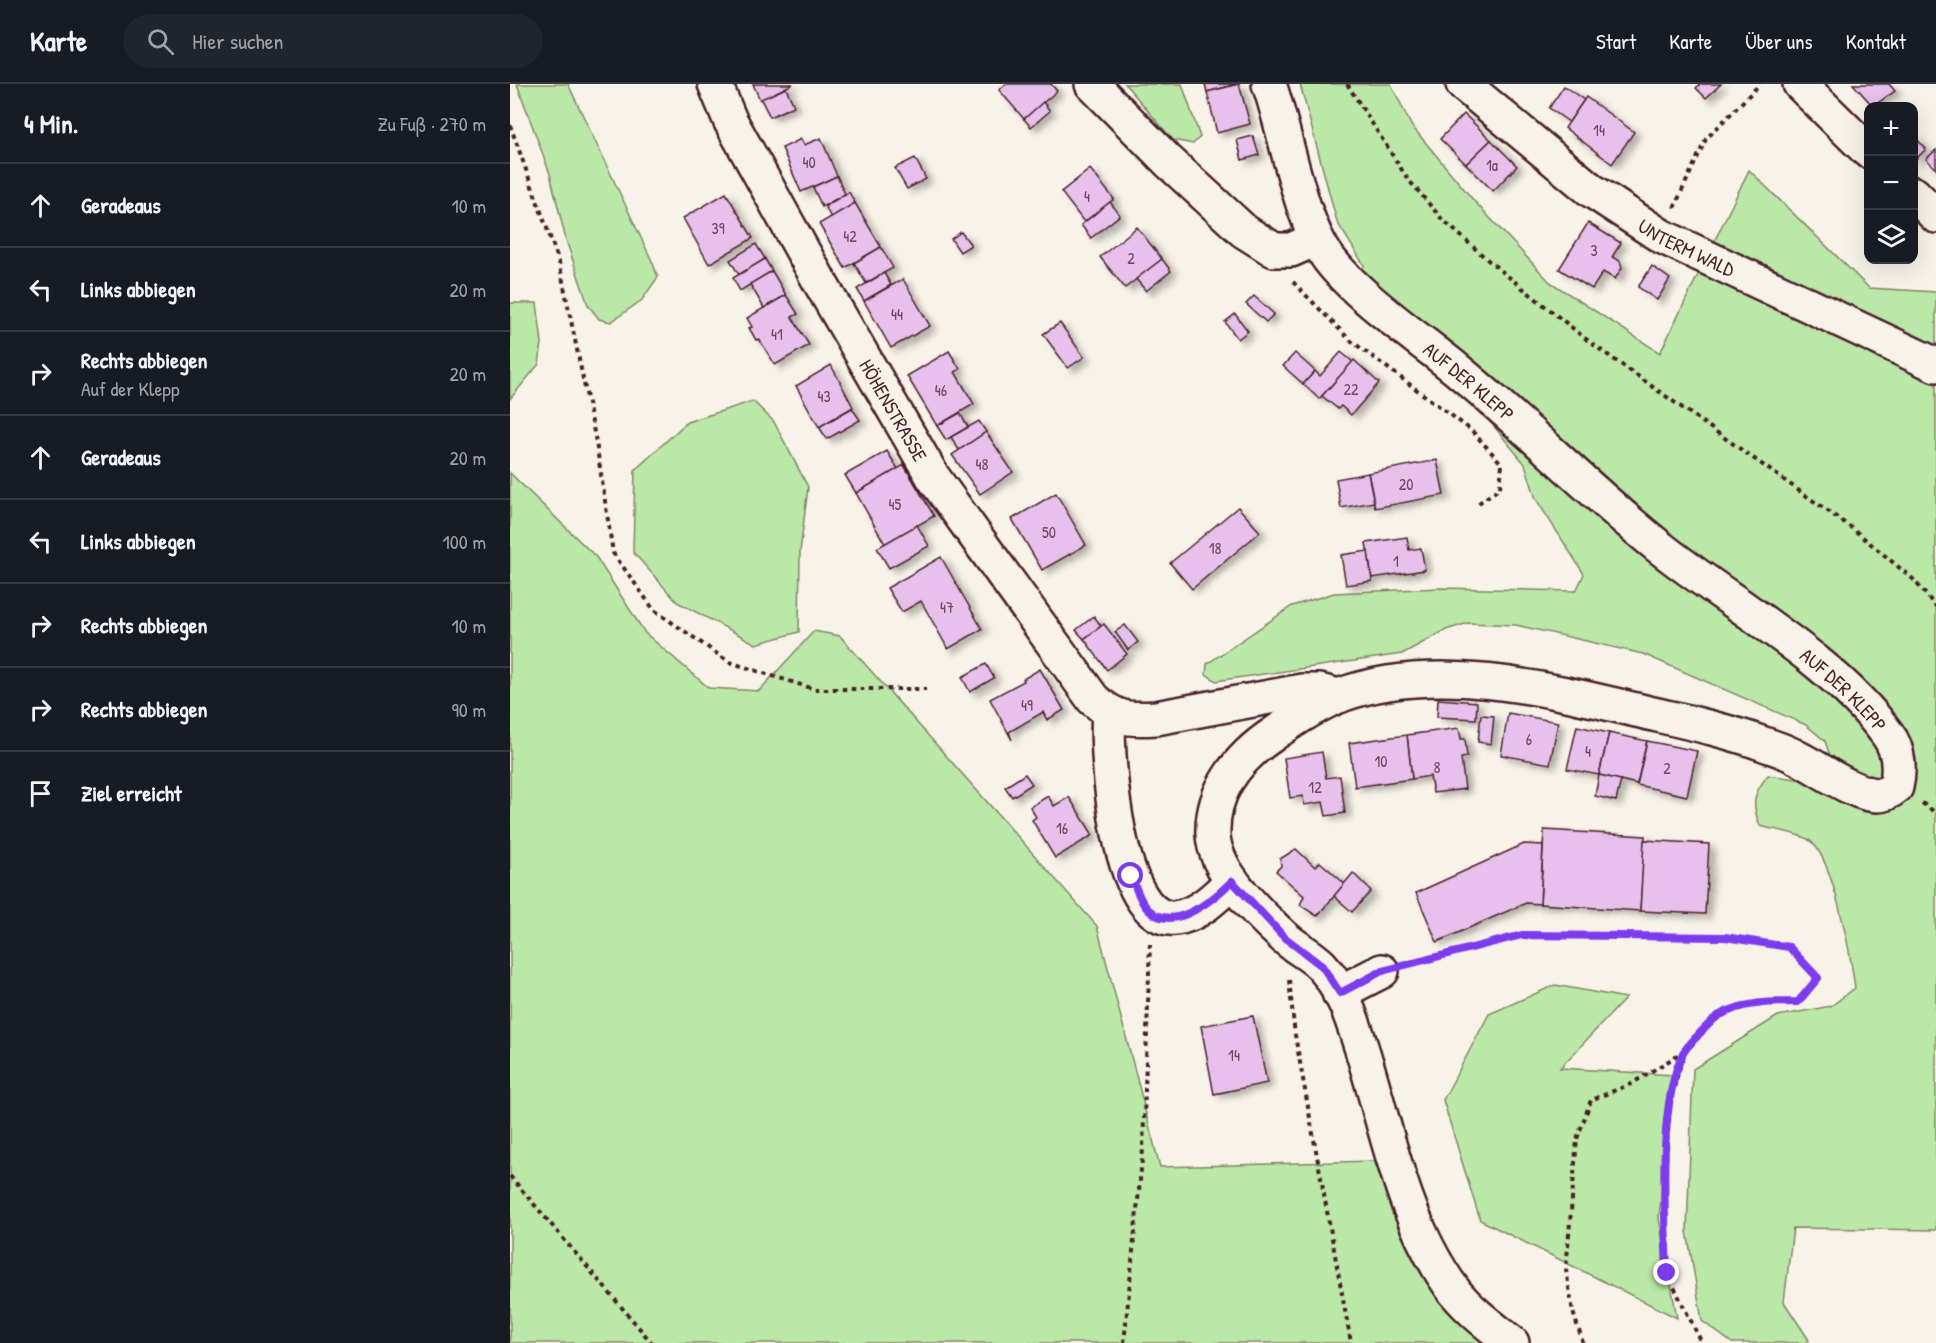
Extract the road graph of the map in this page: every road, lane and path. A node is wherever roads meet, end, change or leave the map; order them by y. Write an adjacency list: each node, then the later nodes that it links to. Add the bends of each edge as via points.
1 (715, 84): 20 (street, HÖHENSTRASSE, via 730,120 933,477 1094,699)
2 (1092, 84): 14 (street, via 1244,231)
3 (1269, 84): 13 (street)
4 (1347, 84): 17 (path, via 1407,178 1442,218 1489,261 1592,343 1853,529 1905,573)
5 (1463, 84): 12 (street, UNTERM WALD, via 1591,190)
6 (1760, 84): 12 (path, via 1706,139)
7 (1800, 84): 9 (street)
8 (510, 125): 18 (path, via 559,262 596,442 613,553 654,610 729,662 814,688)
9 (1864, 146)
10 (1918, 198): 11 (street)
11 (1936, 216)
12 (1661, 236): 15 (street, UNTERM WALD)
13 (1316, 239): 14 (street, via 1291,250); 19 (street, AUF DER KLEPP, via 1345,278 1503,407 1649,538 1823,668 1866,707 1891,738 1899,774 1896,787 1887,794 1876,795 1752,740 1566,693 1504,682 1405,683)
14 (1274, 250): 16 (path, via 1293,283 1350,340 1471,430 1502,464 1500,488)
15 (1936, 366)
16 (1476, 505)
17 (1936, 607)
18 (926, 688)
19 (1340, 696): 20 (street, AUF DER KLEPP, via 1302,691 1156,718 1133,719); 21 (street, AUF DER KLEPP, via 1265,739 1243,757 1224,783 1215,810 1213,834 1218,856)
20 (1109, 713): 22 (street, via 1107,753 1114,801 1131,876)
21 (1232, 881): 22 (street, via 1196,910 1174,918 1158,915); 23 (street, AUF DER KLEPP)
22 (1143, 904): 29 (path, via 1150,946 1143,1149)
23 (1284, 937): 25 (street, AUF DER KLEPP, via 1322,966); 30 (path, via 1295,1035)
24 (1382, 971): 25 (street); 26 (path, via 1522,935 1725,937 1789,947 1818,978 1798,1002 1759,1002 1718,1017)
25 (1340, 993): 31 (street, AUF DER KLEPP, via 1362,1052 1399,1178 1418,1223 1456,1293)
26 (1684, 1052): 32 (path, via 1631,1084 1591,1100 1577,1139 1566,1270); 33 (path, via 1670,1100 1664,1179 1667,1273)
27 (510, 1176): 28 (path)
28 (652, 1343)
29 (1124, 1343)
30 (1352, 1343)
31 (1512, 1343)
32 (1583, 1343)
33 (1702, 1343)

